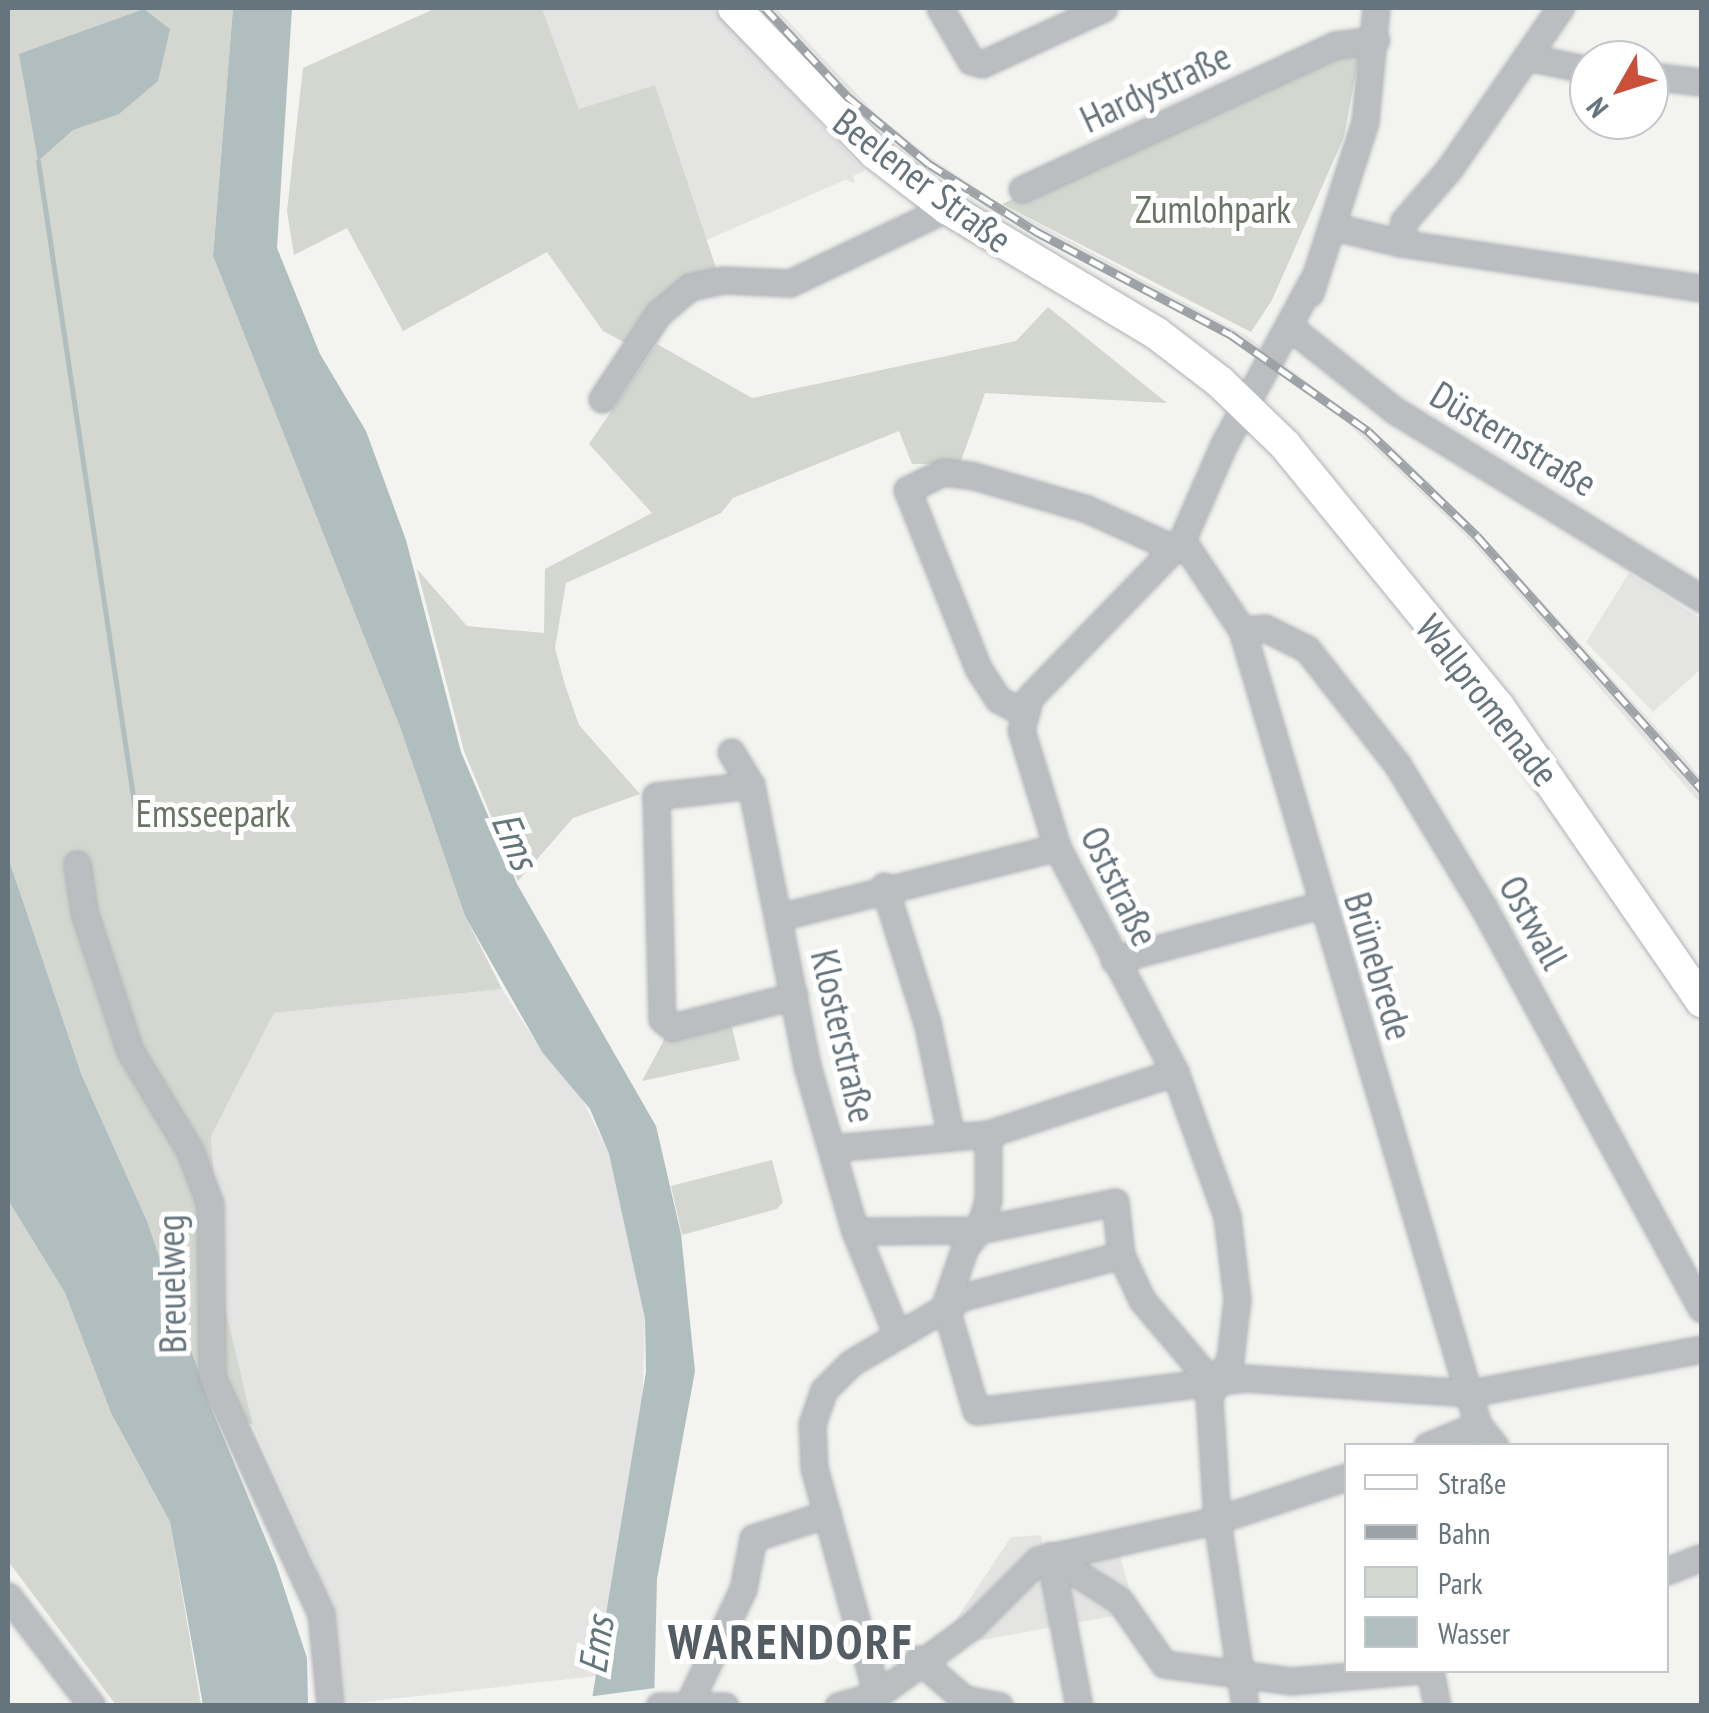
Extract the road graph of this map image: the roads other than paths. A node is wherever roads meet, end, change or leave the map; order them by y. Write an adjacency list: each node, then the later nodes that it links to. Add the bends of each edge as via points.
1 (734, 8): 12 (main road, Beelener Straße, via 826,110)
2 (940, 8): 3 (street, via 971,62 982,64)
3 (1104, 8)
4 (1376, 8): 6 (street)
5 (1560, 8): 7 (street)
6 (1376, 40): 11 (street, Hardystraße, via 1336,45); 13 (street, via 1365,122)
7 (1527, 57): 8 (street); 14 (street, via 1450,169 1404,221)
8 (1569, 66)
9 (1669, 78): 10 (street)
10 (1702, 82)
11 (1022, 189)
12 (947, 208): 18 (street, via 790,283 723,280 690,287 658,314); 19 (main road, Beelener Straße, via 1183,352)
13 (1335, 227): 14 (street); 15 (street)
14 (1400, 243): 16 (street)
15 (1314, 278): 17 (street); 19 (street)
16 (1702, 288)
17 (1295, 331): 19 (street); 21 (street, Düsternstraße, via 1394,410)
18 (602, 398)
19 (1246, 418): 20 (street); 33 (main road, Wallpromenade, via 1291,452 1332,511 1498,706)
20 (1179, 545): 22 (street, Brünebrede); 23 (street, via 1030,696); 23 (street, via 1088,508 974,476 942,472 907,490 978,668 998,699)
21 (1702, 599)
22 (1242, 630): 29 (street, Brünebrede); 42 (street, Ostwall, via 1265,628 1307,649 1398,764)
23 (1022, 712): 26 (street, Oststraße, via 1021,730)
24 (731, 752): 25 (street, Klosterstraße)
25 (751, 785): 30 (street, Klosterstraße); 32 (street, via 656,796 662,1019 672,1027)
26 (1057, 847): 28 (street, via 1005,865); 31 (street, Oststraße)
27 (77, 864): 64 (street, Breuelweg, via 84,912 130,1051 190,1151 210,1204 212,1377 321,1614)
28 (884, 886): 30 (street); 36 (street, via 927,1022)
29 (1321, 905): 31 (street); 46 (street, Brünebrede)
30 (779, 917): 32 (street, Klosterstraße)
31 (1114, 960): 34 (street, Oststraße)
32 (794, 996): 37 (street, Klosterstraße)
33 (1702, 1002)
34 (1175, 1072): 35 (street); 45 (street, Oststraße, via 1227,1216 1237,1299 1230,1359)
35 (988, 1134): 36 (street); 38 (street, via 988,1200)
36 (951, 1136): 37 (street)
37 (833, 1148): 39 (street, Klosterstraße)
38 (979, 1230): 39 (street); 40 (street, via 1115,1202); 41 (street, via 965,1247)
39 (855, 1232): 43 (street, Klosterstraße)
40 (1122, 1255): 41 (street, via 1025,1276); 45 (street, via 1142,1300)
41 (945, 1305): 43 (street); 45 (street, via 976,1411)
42 (1702, 1309)
43 (896, 1334): 51 (street, via 824,1390 812,1424)
44 (1702, 1349): 46 (street)
45 (1214, 1384): 46 (street, via 1245,1378); 52 (street)
46 (1471, 1393): 47 (street, Brünebrede)
47 (1478, 1426): 48 (street); 49 (street)
48 (1435, 1443)
49 (1492, 1443)
50 (1344, 1479): 52 (street)
51 (827, 1514): 61 (street); 62 (street, via 753,1538 743,1589)
52 (1216, 1520): 53 (street); 60 (street)
53 (1050, 1556): 57 (street, via 1020,1574 958,1635); 60 (street, via 1130,1610 1144,1644 1164,1664); 68 (street)
54 (1699, 1564): 55 (street)
55 (1669, 1570)
56 (8, 1596): 63 (street)
57 (918, 1659): 61 (street); 67 (street, via 964,1699)
58 (1386, 1673): 60 (street, via 1291,1681)
59 (1431, 1673): 70 (street)
60 (1240, 1676): 69 (street)
61 (881, 1700): 66 (street)
62 (673, 1704): 65 (street)
63 (92, 1706)
64 (330, 1706)
65 (726, 1706)
66 (838, 1706)
67 (998, 1706)
68 (1080, 1706)
69 (1244, 1706)
70 (1438, 1706)

